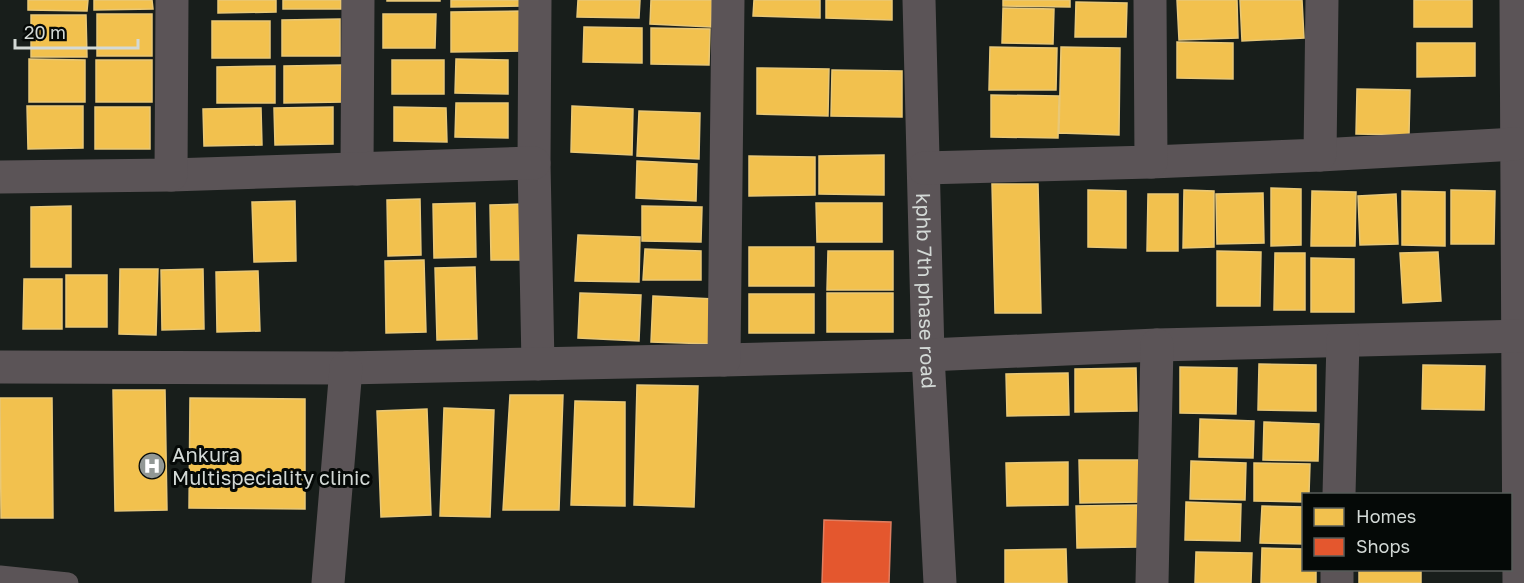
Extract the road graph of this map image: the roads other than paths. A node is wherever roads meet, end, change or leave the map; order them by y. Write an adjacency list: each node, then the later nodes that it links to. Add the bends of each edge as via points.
1 (172, 0): 15 (street)
2 (358, 0): 14 (street)
3 (535, 0): 12 (street)
4 (729, 0): 21 (street)
5 (919, 0): 13 (street, kphb 7th phase road)
6 (1150, 0): 11 (street)
7 (1322, 0): 10 (street)
8 (1515, 0): 9 (street)
9 (1516, 144): 10 (street); 17 (street)
10 (1320, 155): 11 (street)
11 (1151, 162): 13 (street)
12 (534, 163): 14 (street); 22 (street)
13 (924, 168): 20 (street, kphb 7th phase road)
14 (357, 169): 15 (street)
15 (171, 175): 16 (street)
16 (0, 177)
17 (1521, 336): 18 (street); 31 (street)
18 (1343, 340): 19 (street); 25 (street)
19 (1157, 345): 20 (street); 30 (street)
20 (928, 355): 21 (street); 29 (street, kphb 7th phase road)
21 (724, 360): 22 (street)
22 (538, 364): 24 (street)
23 (0, 368): 24 (street)
24 (346, 368): 28 (street)
25 (1339, 493)
26 (0, 576): 27 (lane)
27 (68, 583)
28 (328, 583)
29 (940, 583)
30 (1152, 583)
31 (1519, 583)

